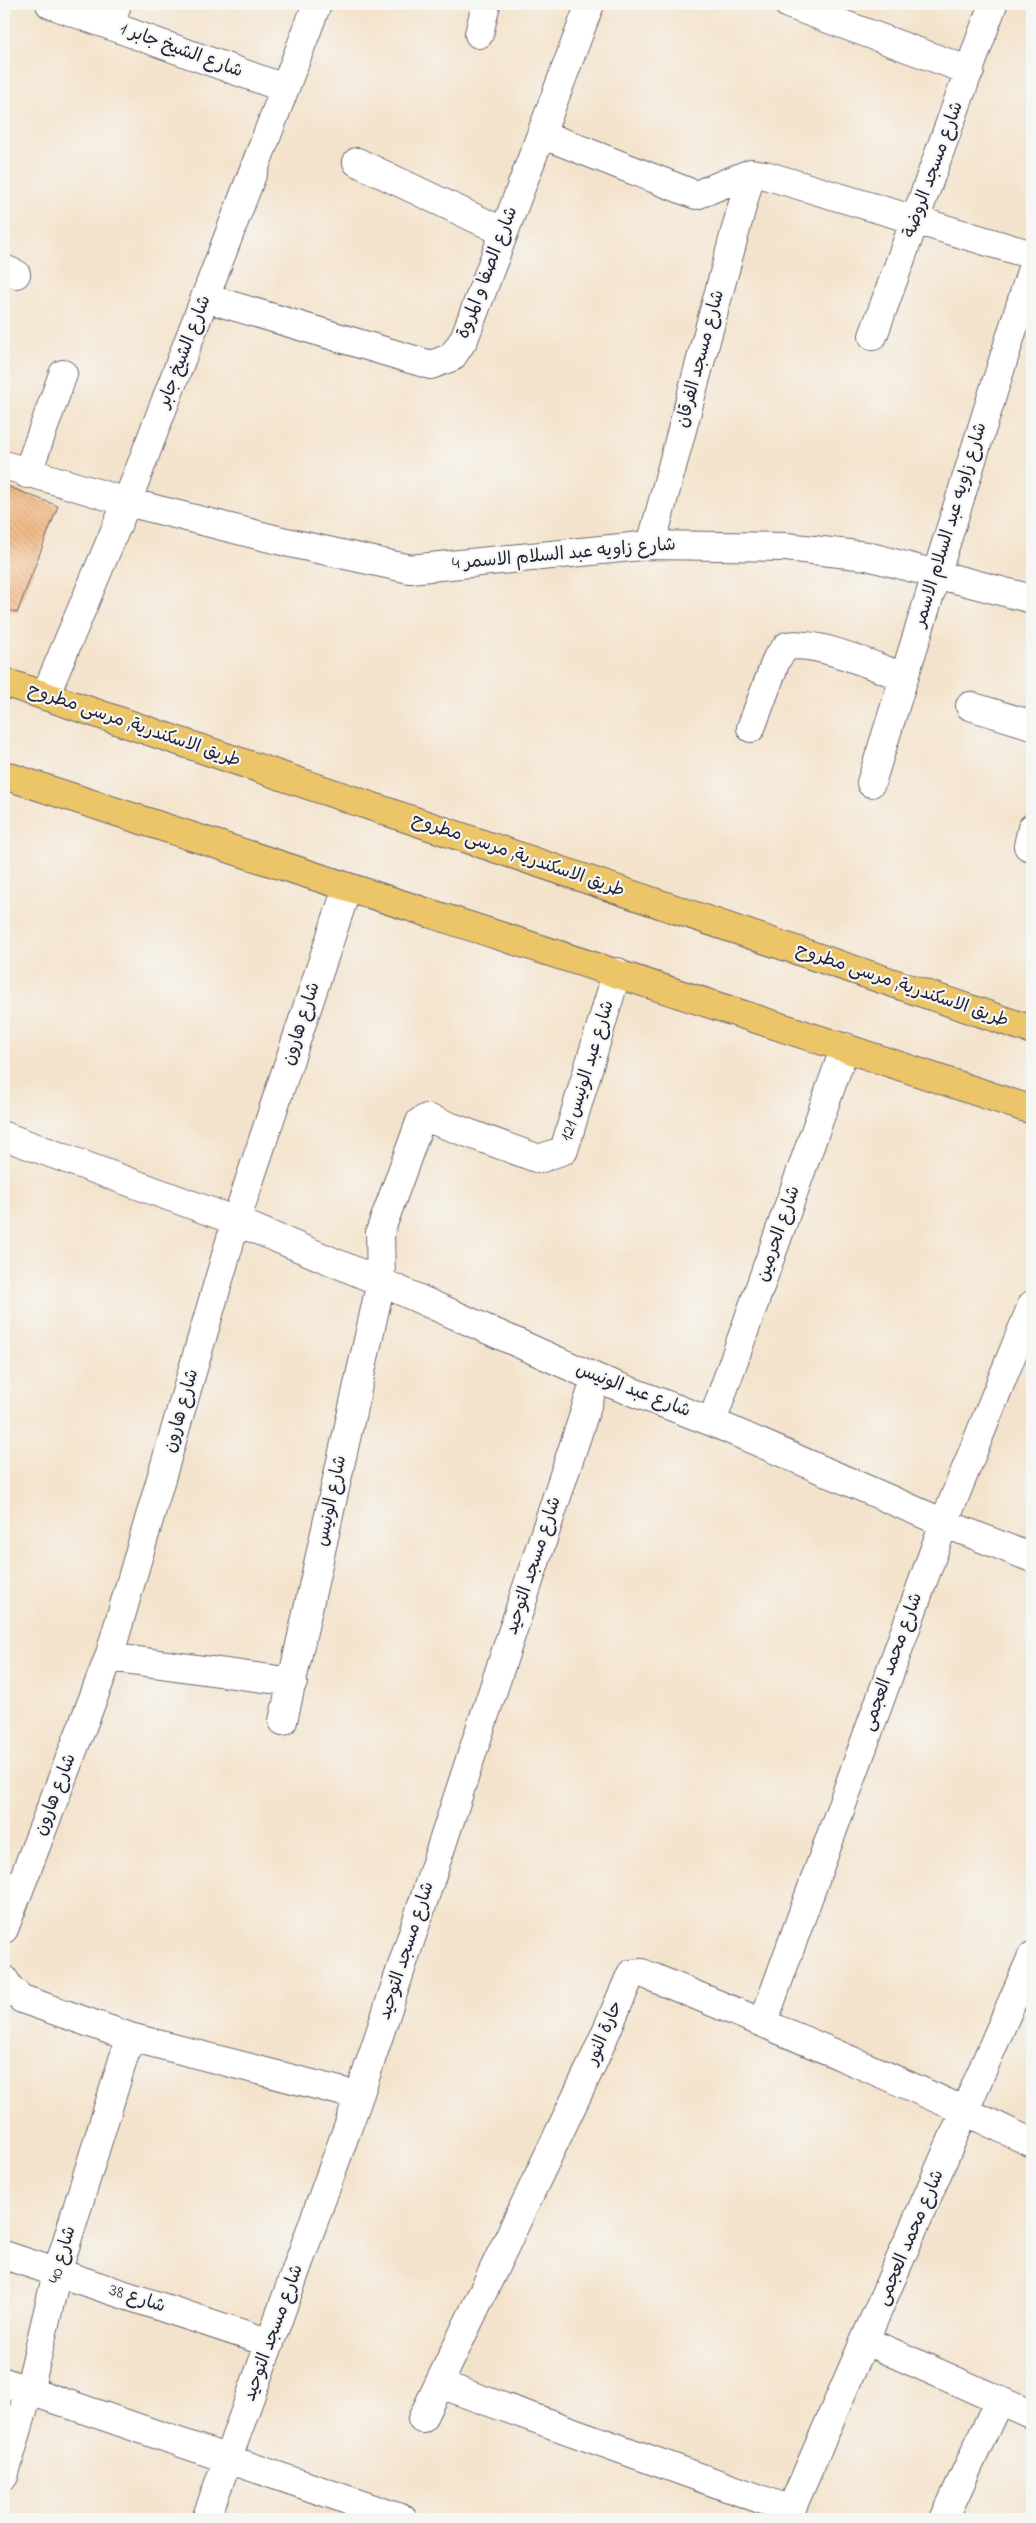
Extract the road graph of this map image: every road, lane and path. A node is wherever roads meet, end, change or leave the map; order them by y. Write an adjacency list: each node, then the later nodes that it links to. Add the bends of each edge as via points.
1 (50, 4): 7 (street, شارع الشيخ جابر 1)
2 (317, 4): 10 (street, شارع الشيخ جابر)
3 (486, 4): 8 (street)
4 (590, 4): 11 (street, شارع الصفا و المروة)
5 (788, 4): 9 (street)
6 (993, 4): 9 (street, شارع مسجد الروضة)
7 (114, 15): 10 (street, شارع الشيخ جابر 1)
8 (479, 34)
9 (970, 71): 14 (street, شارع مسجد الروضة)
10 (284, 88): 18 (street, شارع الشيخ جابر)
11 (541, 134): 13 (street, via 696,195); 15 (street, شارع الصفا و المروة)
12 (357, 162): 15 (street)
13 (751, 173): 14 (street); 23 (street, شارع مسجد الفرقان)
14 (915, 221): 16 (street); 19 (street, شارع مسجد الروضة)
15 (504, 232): 18 (street, شارع الصفا و المروة, via 464,338 452,357 431,364)
16 (1032, 255)
17 (1032, 268): 24 (street, شارع زاويه عبد السلام الاسمر)
18 (206, 298): 22 (street, شارع الشيخ جابر)
19 (873, 336)
20 (64, 374): 21 (street)
21 (15, 469): 22 (street, شارع زاويه عبد السلام الاسمر 4)
22 (127, 502): 23 (street, شارع زاويه عبد السلام الاسمر 4, via 286,542 410,568); 28 (street, شارع الشيخ جابر)
23 (651, 545): 24 (street, شارع زاويه عبد السلام الاسمر 4, via 786,547 867,556)
24 (936, 572): 25 (street, شارع زاويه عبد السلام الاسمر 4); 26 (street, شارع زاويه عبد السلام الاسمر)
25 (1032, 599)
26 (904, 677): 31 (street, via 816,647 787,646 777,658); 33 (street, شارع زاويه عبد السلام الاسمر)
27 (4, 682): 28 (main road, طريق الاسكندرية, مرسى مطروح)
28 (45, 696): 36 (main road, طريق الاسكندرية, مرسى مطروح)
29 (970, 706): 30 (street)
30 (1032, 726)
31 (752, 728)
32 (4, 775): 34 (main road)
33 (871, 783)
34 (347, 888): 35 (main road); 40 (street, شارع هارون)
35 (617, 972): 37 (main road); 41 (street, شارع عبد الونيس 121, via 564,1150 539,1159 427,1118 423,1120 380,1232)
36 (1032, 1030)
37 (845, 1047): 38 (main road); 44 (street, شارع الحرمين)
38 (1032, 1110)
39 (4, 1136): 40 (street, شارع عبد الونيس)
40 (236, 1221): 41 (street, شارع عبد الونيس); 47 (street, شارع هارون)
41 (381, 1282): 43 (street, شارع عبد الونيس); 48 (street, شارع الونيس)
42 (1032, 1305): 45 (street, شارع محمد العجمى)
43 (596, 1378): 44 (street, شارع عبد الونيس); 55 (street, شارع مسجد التوحيد)
44 (712, 1422): 45 (street, شارع عبد الونيس)
45 (944, 1522): 46 (street, شارع عبد الونيس); 53 (street, شارع محمد العجمى)
46 (1032, 1558)
47 (109, 1657): 48 (street); 50 (street, شارع هارون)
48 (293, 1682): 49 (street, شارع الونيس)
49 (283, 1721)
50 (4, 1929)
51 (1032, 1956): 56 (street, شارع محمد العجمى)
52 (4, 1979): 54 (street, via 22,1999)
53 (763, 2023): 56 (street, حارة النور); 63 (street, حارة النور, via 642,1973 631,1974 593,2062)
54 (130, 2037): 55 (street); 59 (street, شارع 40)
55 (359, 2096): 61 (street, شارع مسجد التوحيد)
56 (966, 2111): 57 (street, حارة النور); 60 (street, شارع محمد العجمى)
57 (1032, 2143)
58 (4, 2256): 59 (street, شارع 38)
59 (57, 2273): 61 (street, شارع 38); 64 (street, شارع 40)
60 (866, 2341): 65 (street); 70 (street, شارع محمد العجمى)
61 (270, 2343): 68 (street, شارع مسجد التوحيد)
62 (4, 2382): 64 (street)
63 (438, 2384): 67 (street, حارة النور); 70 (street)
64 (29, 2391): 68 (street); 69 (street, شارع 40)
65 (999, 2400): 66 (street); 73 (street)
66 (1032, 2415)
67 (422, 2419)
68 (228, 2459): 71 (street, شارع مسجد التوحيد); 72 (street)
69 (4, 2476)
70 (789, 2514)
71 (206, 2519)
72 (403, 2519)
73 (944, 2519)

